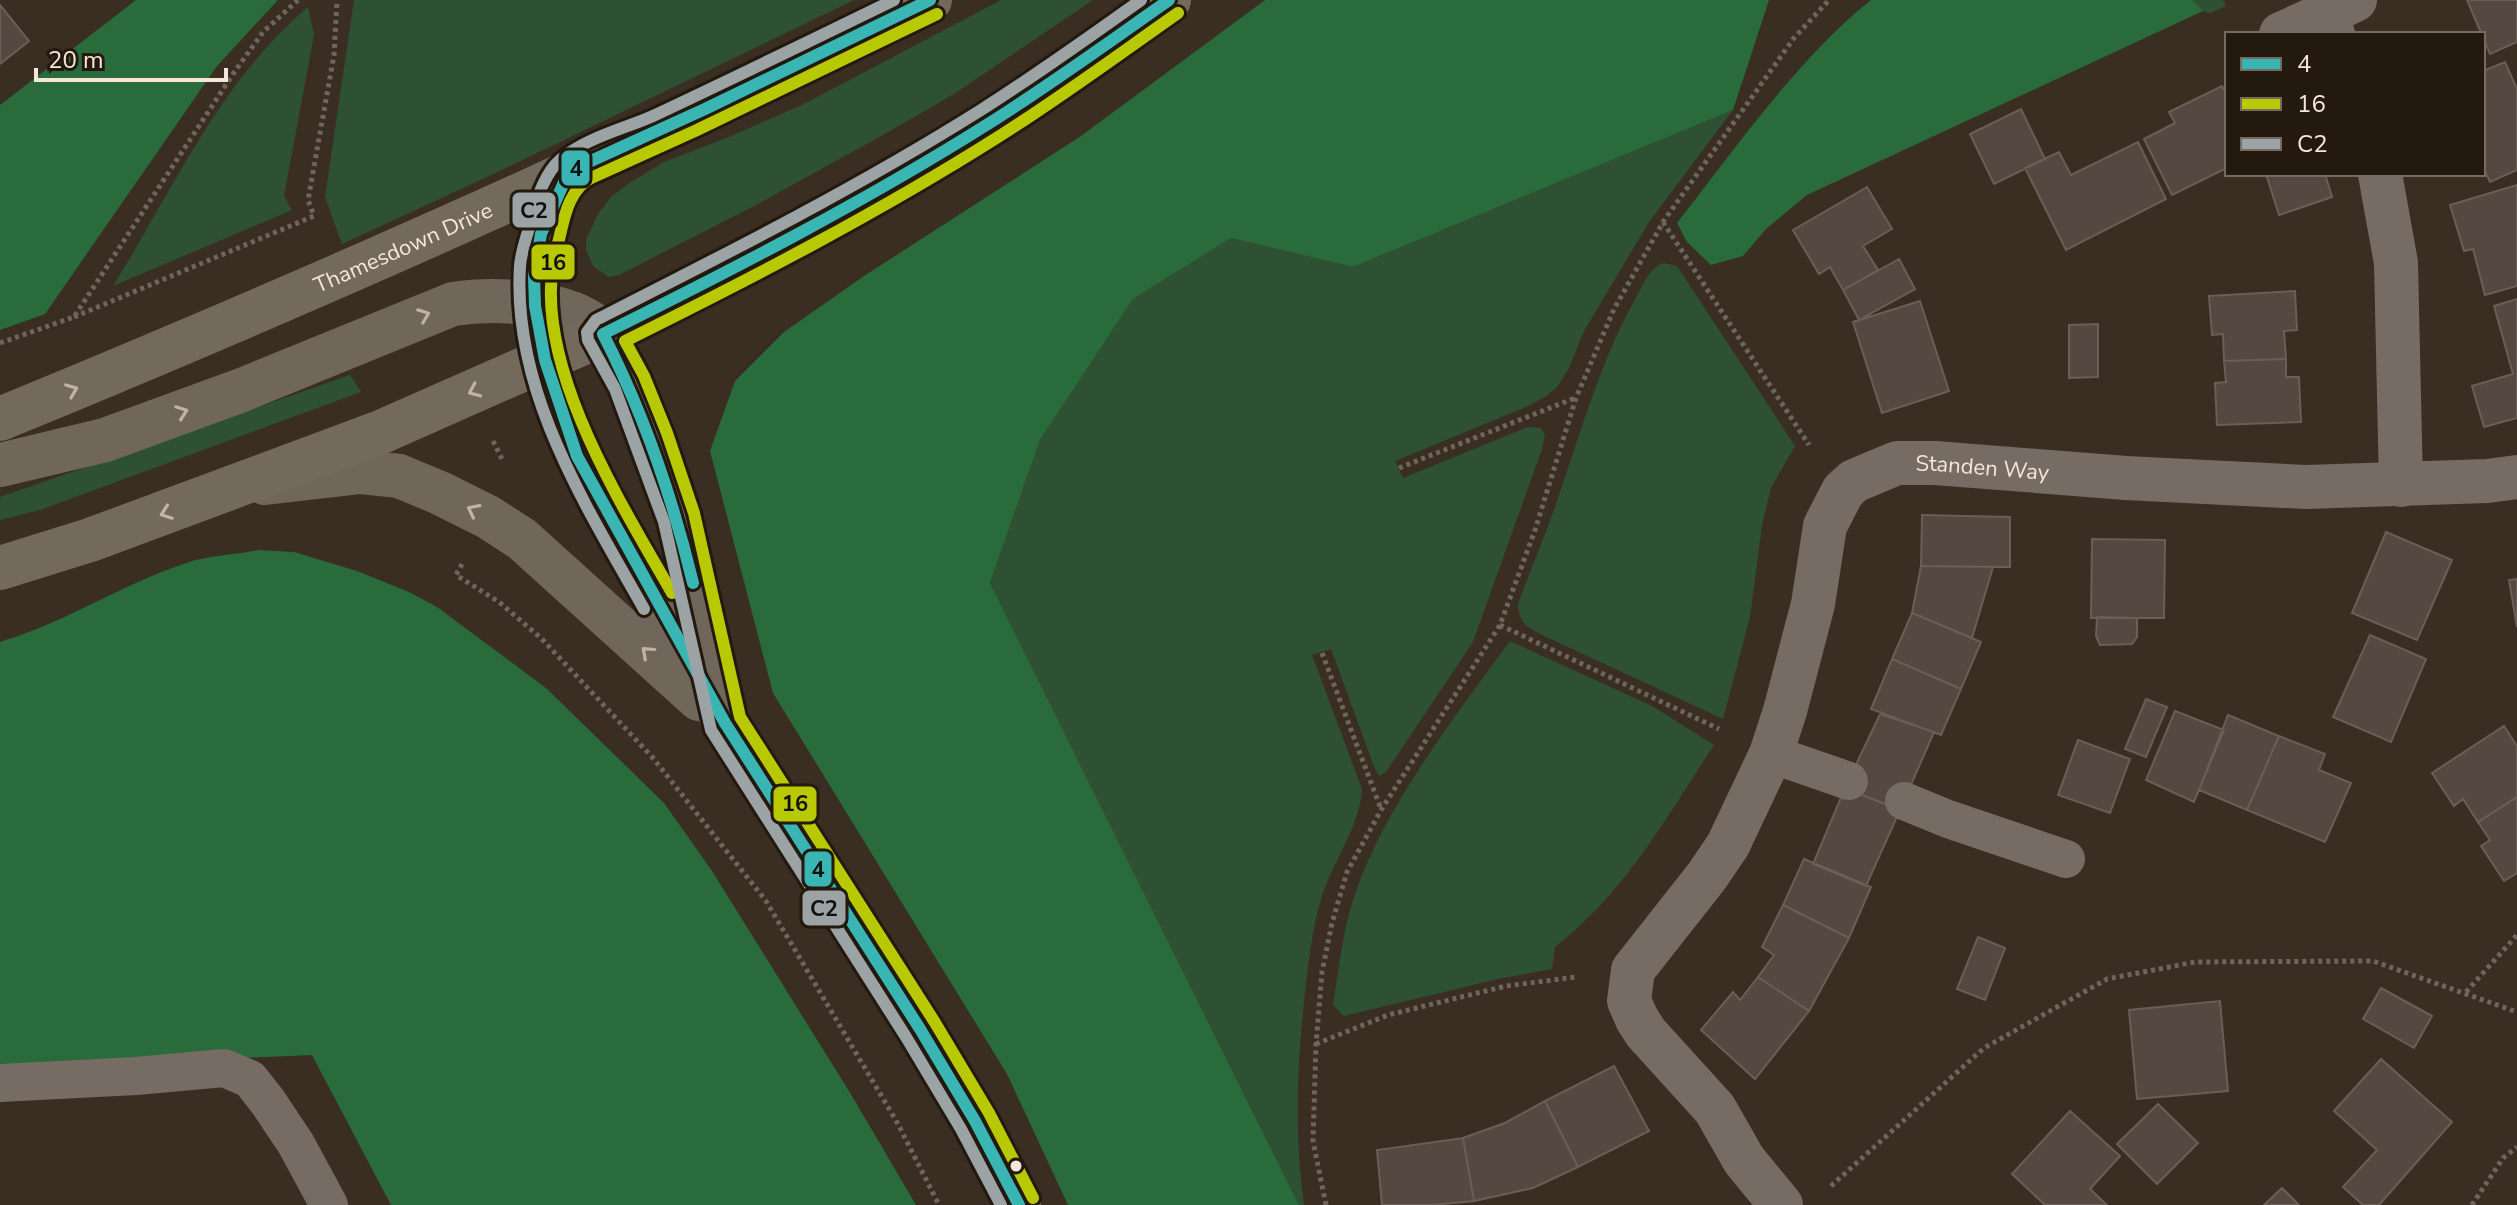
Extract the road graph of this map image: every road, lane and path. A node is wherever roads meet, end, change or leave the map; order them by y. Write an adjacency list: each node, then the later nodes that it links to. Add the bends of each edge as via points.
1 (298, 0): 12 (path, via 263,32 233,74)
2 (337, 0): 12 (path, via 334,55 308,200 314,216)
3 (930, 0): 8 (main road, Thamesdown Drive)
4 (1169, 0): 13 (main road, via 1039,92 885,186)
5 (1829, 0): 10 (path, via 1794,38)
6 (2338, 16): 7 (street)
7 (2287, 32)
8 (569, 171): 11 (street, via 541,234); 17 (main road, Thamesdown Drive, one-way to 8, via 308,291)
9 (2380, 176): 21 (street, via 2396,263)
10 (1663, 222): 16 (path, via 1614,309); 23 (path)
11 (535, 306): 13 (street, via 575,315); 15 (street); 18 (street, one-way to 11, via 105,440 453,304 486,299)
12 (74, 317): 14 (path)
13 (603, 334): 15 (main road); 28 (street, via 635,396 679,518)
14 (0, 343)
15 (545, 360): 22 (main road, one-way to 22, via 381,432); 28 (street, via 577,456)
16 (1576, 398): 19 (path); 26 (path)
17 (0, 419)
18 (0, 465)
19 (1399, 468)
20 (2517, 477): 21 (street, Standen Way)
21 (2401, 485): 23 (street, Standen Way, via 2306,487 1897,463)
22 (239, 486): 24 (main road, one-way to 24); 28 (street, one-way to 22, via 522,539 440,493 399,476 361,472)
23 (1843, 491): 29 (street, via 1825,526 1813,604)
24 (0, 568)
25 (456, 575): 43 (path, via 541,638 653,758 766,901 898,1124)
26 (1500, 625): 29 (path); 32 (path)
27 (1322, 653): 32 (path)
28 (725, 723): 44 (street, via 920,1029)
29 (1771, 754): 30 (lane); 35 (street, via 1728,845)
30 (1849, 781)
31 (1904, 801): 33 (lane)
32 (1381, 810): 38 (path, via 1347,872 1332,923)
33 (2066, 859)
34 (2517, 935): 36 (path)
35 (1633, 970): 38 (path, via 1506,986 1388,1015); 41 (street, via 1629,1001 1646,1033 1715,1109 1744,1160)
36 (2466, 992): 37 (path); 41 (path, via 2373,961 2195,962 2107,979 1984,1048)
37 (2517, 1012)
38 (1316, 1044): 45 (path, via 1313,1141)
39 (0, 1083): 42 (lane, via 224,1068 250,1079 296,1144)
40 (2517, 1147): 46 (path, via 2503,1158)
41 (1801, 1200)
42 (329, 1205)
43 (939, 1205)
44 (1019, 1205)
45 (1326, 1205)
46 (2472, 1205)

